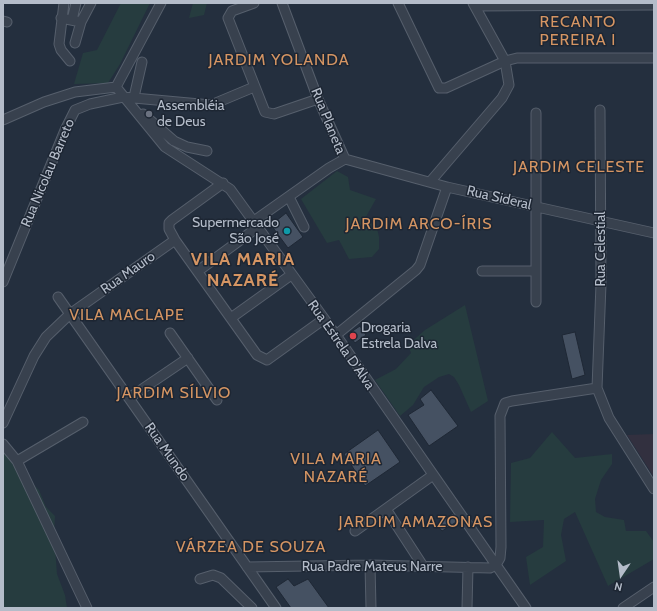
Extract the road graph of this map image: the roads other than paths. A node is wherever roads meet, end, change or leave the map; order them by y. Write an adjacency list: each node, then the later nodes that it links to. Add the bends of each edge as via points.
1 (64, 3): 10 (street)
2 (76, 3): 11 (street)
3 (91, 3): 11 (street)
4 (161, 3): 17 (street)
5 (254, 3): 18 (street, via 232,11 228,18)
6 (282, 3): 21 (street, Rua Planeta)
7 (398, 3): 15 (street, via 439,88 446,88)
8 (474, 5): 9 (street); 15 (street)
9 (654, 5)
10 (61, 18): 11 (street); 14 (street, via 59,44)
11 (76, 21): 12 (street)
12 (75, 43)
13 (654, 58): 15 (street, via 531,58)
14 (70, 61)
15 (505, 61): 28 (street, via 509,86 507,92)
16 (142, 62): 20 (street)
17 (116, 87): 19 (street, Rua Estrela D'Alva); 25 (street, via 75,92)
18 (254, 87): 20 (street, Rua Nicolau Barreto, via 205,105); 21 (street, via 263,109 268,114)
19 (123, 96): 20 (street, Rua Nicolau Barreto); 22 (street, Rua Estrela D'Alva); 42 (street, Rua Nicolau Barreto, via 81,107 72,115)
20 (134, 97)
21 (318, 99): 27 (street, Rua Planeta)
22 (134, 110): 26 (street, via 143,114 180,144); 29 (street, Rua Estrela D'Alva, via 165,147)
23 (600, 110): 33 (street, Rua Celestial)
24 (536, 113): 32 (street)
25 (3, 120)
26 (207, 151)
27 (345, 159): 28 (street, Rua Sideral); 31 (street, Rua Planeta)
28 (430, 182): 30 (street, Rua Sideral)
29 (223, 183): 34 (street, Rua Estrela D'Alva, via 238,198); 37 (street, via 172,220 169,226)
30 (447, 187): 32 (street, Rua Sideral); 49 (street, via 420,265)
31 (289, 197): 34 (street, Rua Planeta); 35 (street)
32 (536, 207): 33 (street, Rua Sideral); 40 (street)
33 (601, 222): 36 (street, Rua Sideral); 51 (street, Rua Celestial)
34 (256, 224): 38 (street, Rua Planeta); 41 (street, Rua Estrela D'Alva)
35 (304, 227)
36 (654, 233)
37 (175, 240): 38 (street); 45 (street, Rua Mauro)
38 (198, 271): 46 (street)
39 (482, 271): 40 (street)
40 (536, 271): 44 (street)
41 (291, 275): 46 (street); 47 (street, Rua Estrela D'Alva)
42 (3, 282)
43 (58, 297): 45 (street, Rua Mundo)
44 (536, 302)
45 (70, 314): 52 (street, Rua Mundo); 55 (street, Rua Mauro, via 39,346)
46 (231, 318): 47 (street, via 257,355 267,360)
47 (324, 319): 49 (street, Rua Estrela D'Alva)
48 (170, 333): 50 (street)
49 (336, 334): 58 (street, Rua Estrela D'Alva)
50 (188, 358): 52 (street); 53 (street)
51 (597, 388): 59 (street, via 609,418); 63 (street, via 505,403 500,424 501,553)
52 (129, 398): 65 (street, Rua Mundo)
53 (217, 400)
54 (83, 422): 57 (street)
55 (3, 423)
56 (3, 444): 57 (street)
57 (18, 462): 69 (street)
58 (433, 475): 60 (street); 63 (street, Rua Estrela D'Alva)
59 (653, 486)
60 (386, 509): 61 (street); 64 (street)
61 (356, 531)
62 (370, 565): 64 (street, Rua Padre Mateus Narre); 65 (street, Rua Padre Mateus Narre); 72 (street)
63 (496, 565): 66 (street, Rua Padre Mateus Narre, via 490,568); 74 (street, Rua Estrela D'Alva)
64 (423, 566): 66 (street, Rua Padre Mateus Narre)
65 (247, 567): 71 (street, Rua Mundo)
66 (468, 567): 73 (street)
67 (200, 578): 70 (street, via 213,575 221,578)
68 (654, 587): 75 (street)
69 (87, 608)
70 (252, 608)
71 (276, 608)
72 (371, 608)
73 (467, 608)
74 (526, 608)
75 (623, 608)

